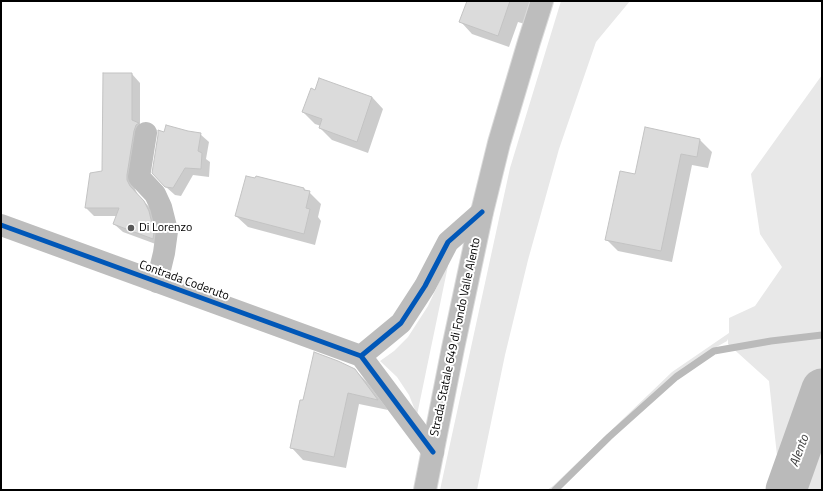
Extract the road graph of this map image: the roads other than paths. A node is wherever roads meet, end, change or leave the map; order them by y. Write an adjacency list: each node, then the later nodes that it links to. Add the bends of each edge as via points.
1 (542, 1): 3 (street, Strada Statale 649 di Fondo Valle Alento, via 499,143)
2 (146, 133): 5 (street, via 139,177 162,207 166,231)
3 (482, 212): 6 (street, via 448,242 425,286 401,323); 7 (street, Strada Statale 649 di Fondo Valle Alento)
4 (1, 225): 5 (street, Contrada Coderuto)
5 (157, 282): 6 (street, Contrada Coderuto)
6 (361, 356): 7 (street)
7 (432, 452): 8 (street, Strada Statale 649 di Fondo Valle Alento)
8 (425, 490)

